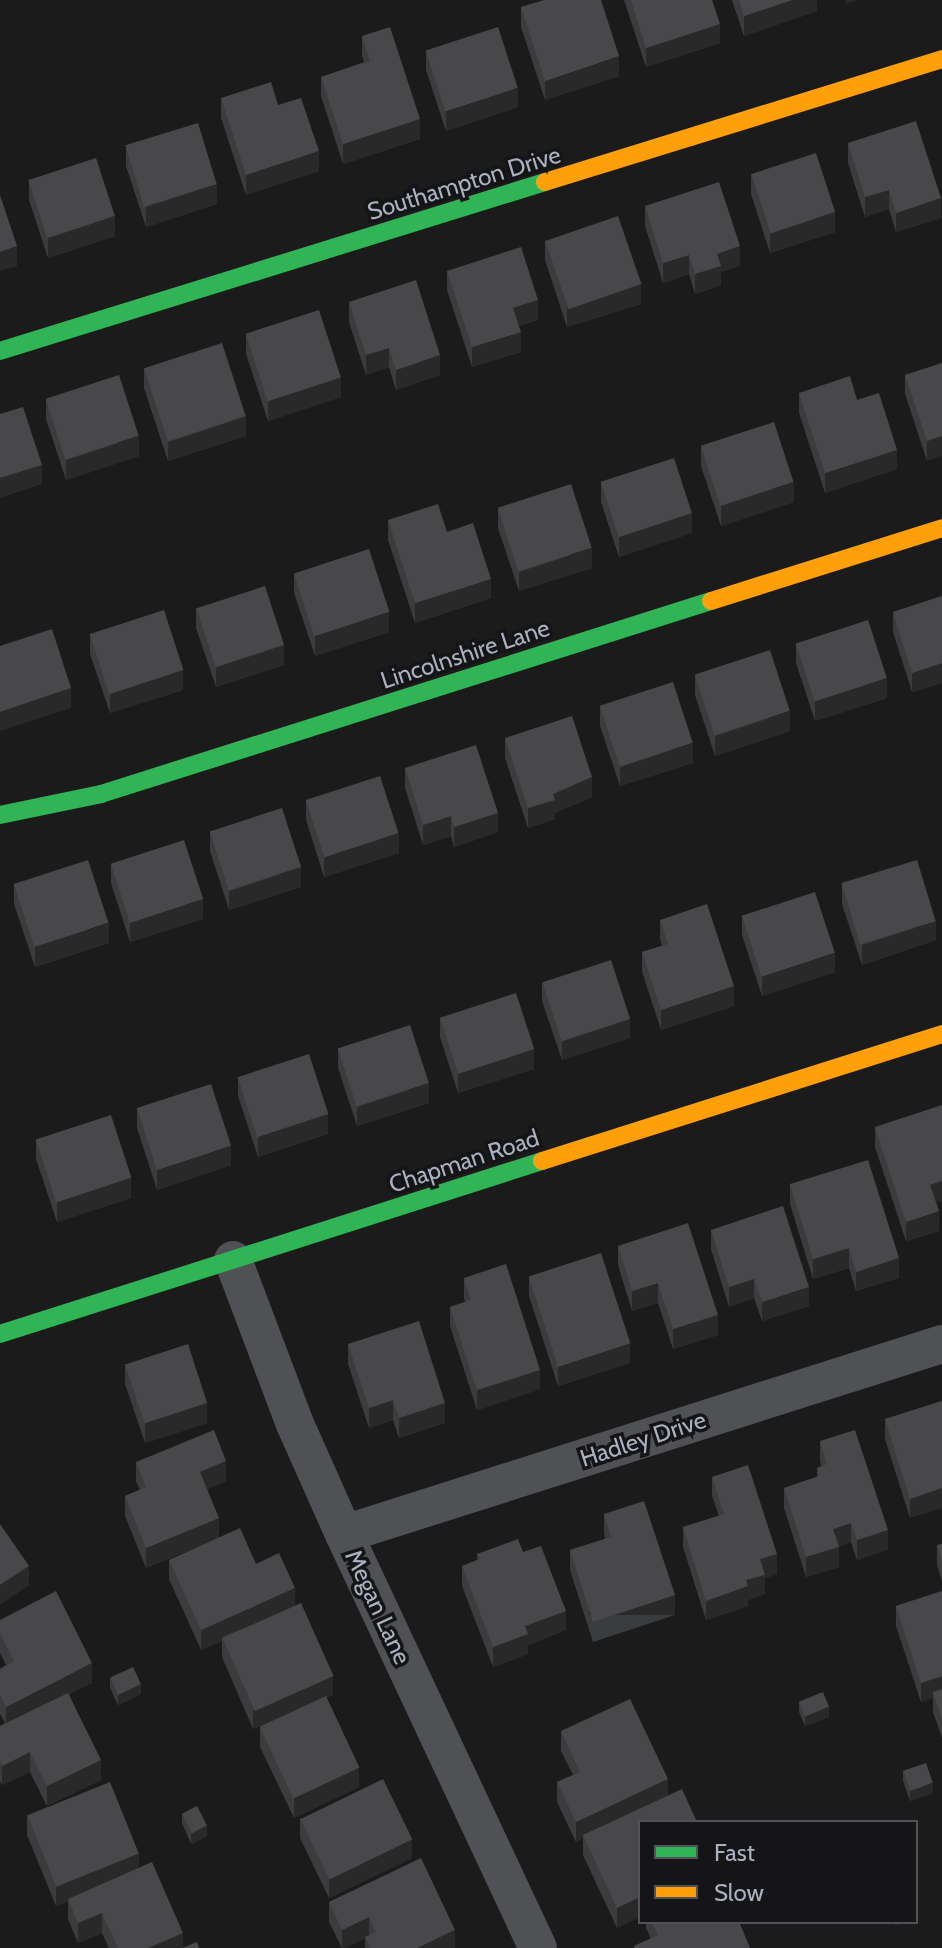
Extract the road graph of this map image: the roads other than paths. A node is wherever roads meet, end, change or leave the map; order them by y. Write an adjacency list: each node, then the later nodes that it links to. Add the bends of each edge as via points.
1 (942, 59): 2 (street, Southampton Drive)
2 (0, 351)
3 (942, 528): 4 (street, Lincolnshire Lane, via 101,794)
4 (0, 815)
5 (942, 1034): 6 (street, Chapman Road)
6 (233, 1260): 7 (street, Chapman Road); 9 (street, Megan Lane, via 295,1424)
7 (0, 1334)
8 (942, 1344): 9 (street, Hadley Drive)
9 (344, 1534): 10 (street, Megan Lane)
10 (538, 1948)

